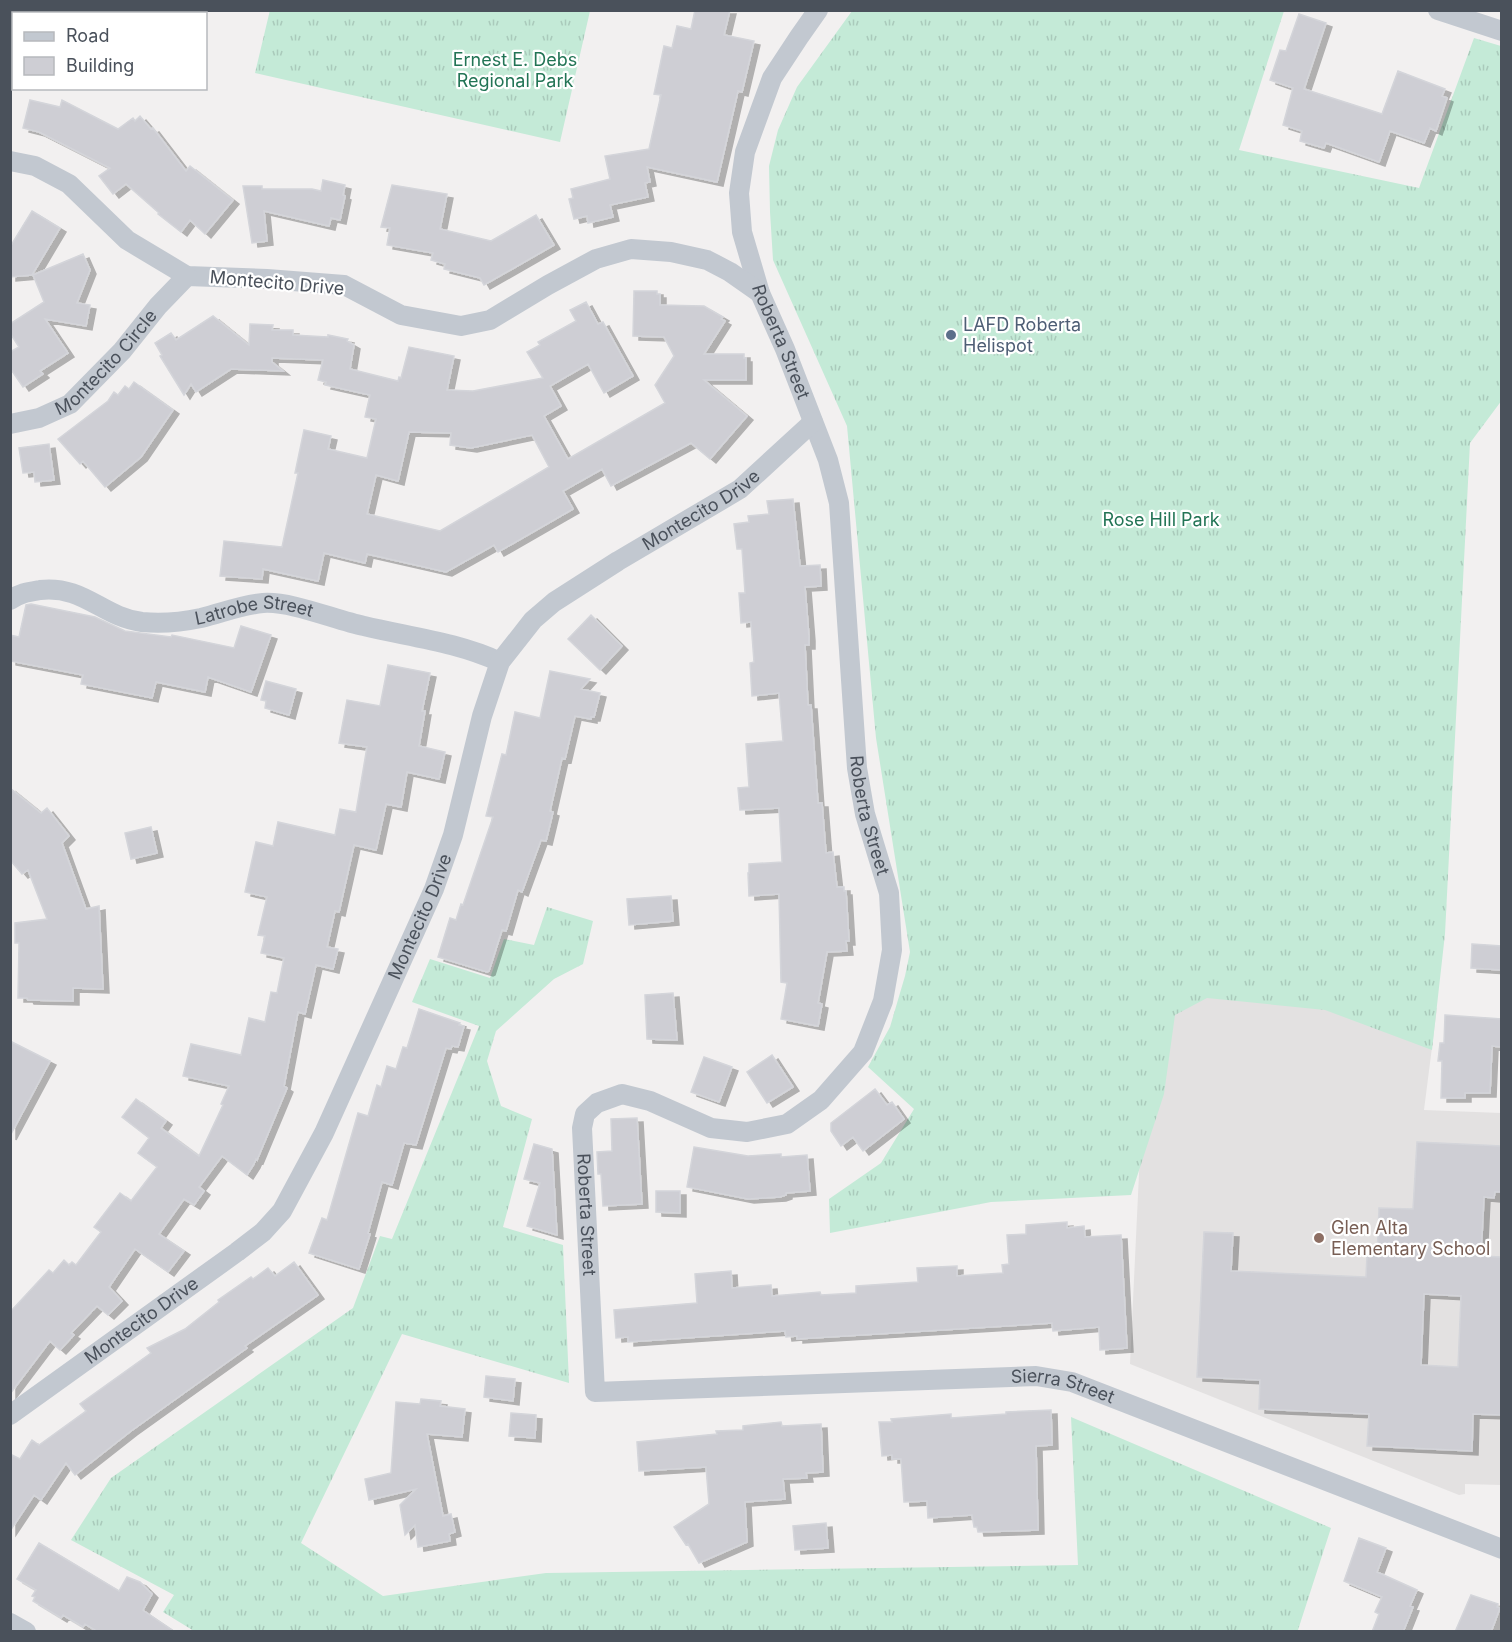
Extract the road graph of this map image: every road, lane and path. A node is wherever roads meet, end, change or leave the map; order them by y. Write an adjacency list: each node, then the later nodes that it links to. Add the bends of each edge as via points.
1 (818, 10): 6 (street, Roberta Street, via 772,78 745,152 739,193 742,232)
2 (1438, 10): 3 (street)
3 (1502, 32)
4 (10, 161): 5 (street, Montecito Drive, via 35,166 69,184 127,240)
5 (188, 276): 6 (street, Montecito Drive, via 344,285 401,315 461,326 490,320 596,259 631,249 707,260); 8 (street, Montecito Circle, via 69,404 39,418)
6 (760, 293): 7 (street, Roberta Street)
7 (813, 422): 10 (street, Montecito Drive, via 740,489 554,602 533,620); 11 (street, Roberta Street, via 839,503 858,768 865,814 889,893 892,950 883,1001 863,1052 821,1100 787,1124 747,1132 711,1128 650,1101 621,1094 597,1103 585,1114 582,1128)
8 (10, 424)
9 (10, 600): 10 (street, Latrobe Street, via 20,593 55,589 77,594 107,611 140,621 168,622 266,603 433,640)
10 (500, 662): 12 (street, Montecito Drive, via 453,835 434,889 324,1133 282,1210 263,1232 237,1252)
11 (595, 1392): 13 (street, Sierra Street, via 1036,1376 1072,1382)
12 (10, 1415)
13 (1502, 1549)
14 (10, 1623): 15 (street)
15 (26, 1632)

